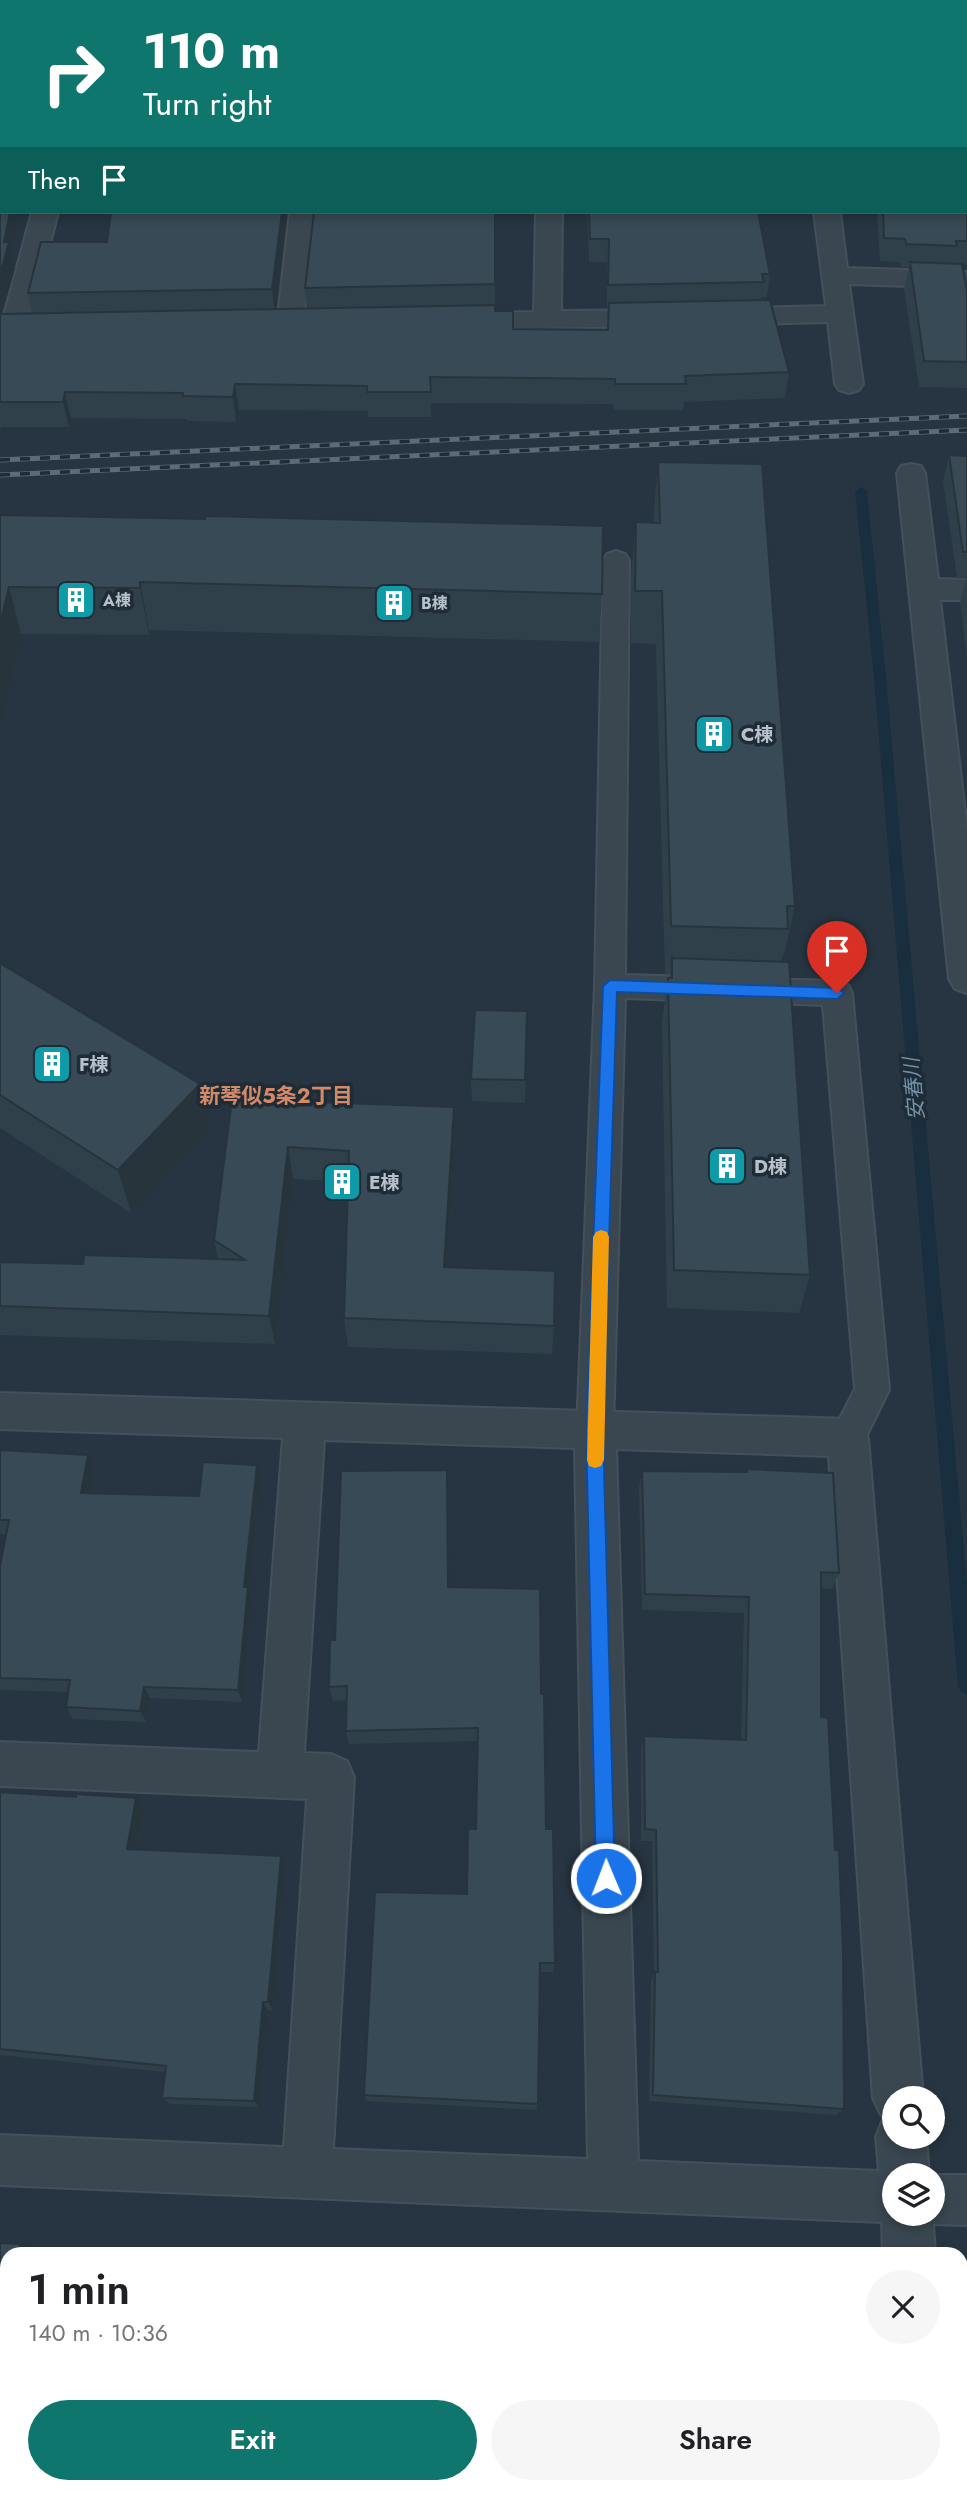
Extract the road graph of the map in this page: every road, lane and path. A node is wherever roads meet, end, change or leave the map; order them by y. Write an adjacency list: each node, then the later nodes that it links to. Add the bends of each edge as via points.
1 (44, 214): 13 (street)
2 (303, 214): 10 (street)
3 (549, 214): 8 (street)
4 (827, 214): 5 (street)
5 (835, 276): 6 (street); 7 (street)
6 (967, 280)
7 (840, 314): 8 (street); 15 (street)
8 (547, 320): 9 (street)
9 (439, 322)
10 (290, 324): 11 (street); 12 (street)
11 (317, 324)
12 (262, 325)
13 (7, 330): 14 (street)
14 (42, 330)
15 (849, 384)
16 (911, 472): 18 (street)
17 (616, 560): 22 (lane)
18 (923, 589): 19 (street); 20 (street)
19 (967, 590)
20 (965, 942): 21 (street)
21 (967, 979)
22 (610, 986): 25 (lane); 26 (lane, via 837,993 872,1390)
23 (0, 1411): 24 (street)
24 (305, 1421): 25 (street); 28 (street)
25 (595, 1430): 26 (street); 32 (street)
26 (848, 1438): 29 (street)
27 (0, 1764): 28 (street)
28 (280, 1776): 31 (street, via 331,1777)
29 (897, 2086)
30 (0, 2160): 31 (street)
31 (307, 2172): 32 (street)
32 (614, 2185): 33 (street)
33 (882, 2195)
34 (916, 2226): 35 (street)
35 (911, 2247)

